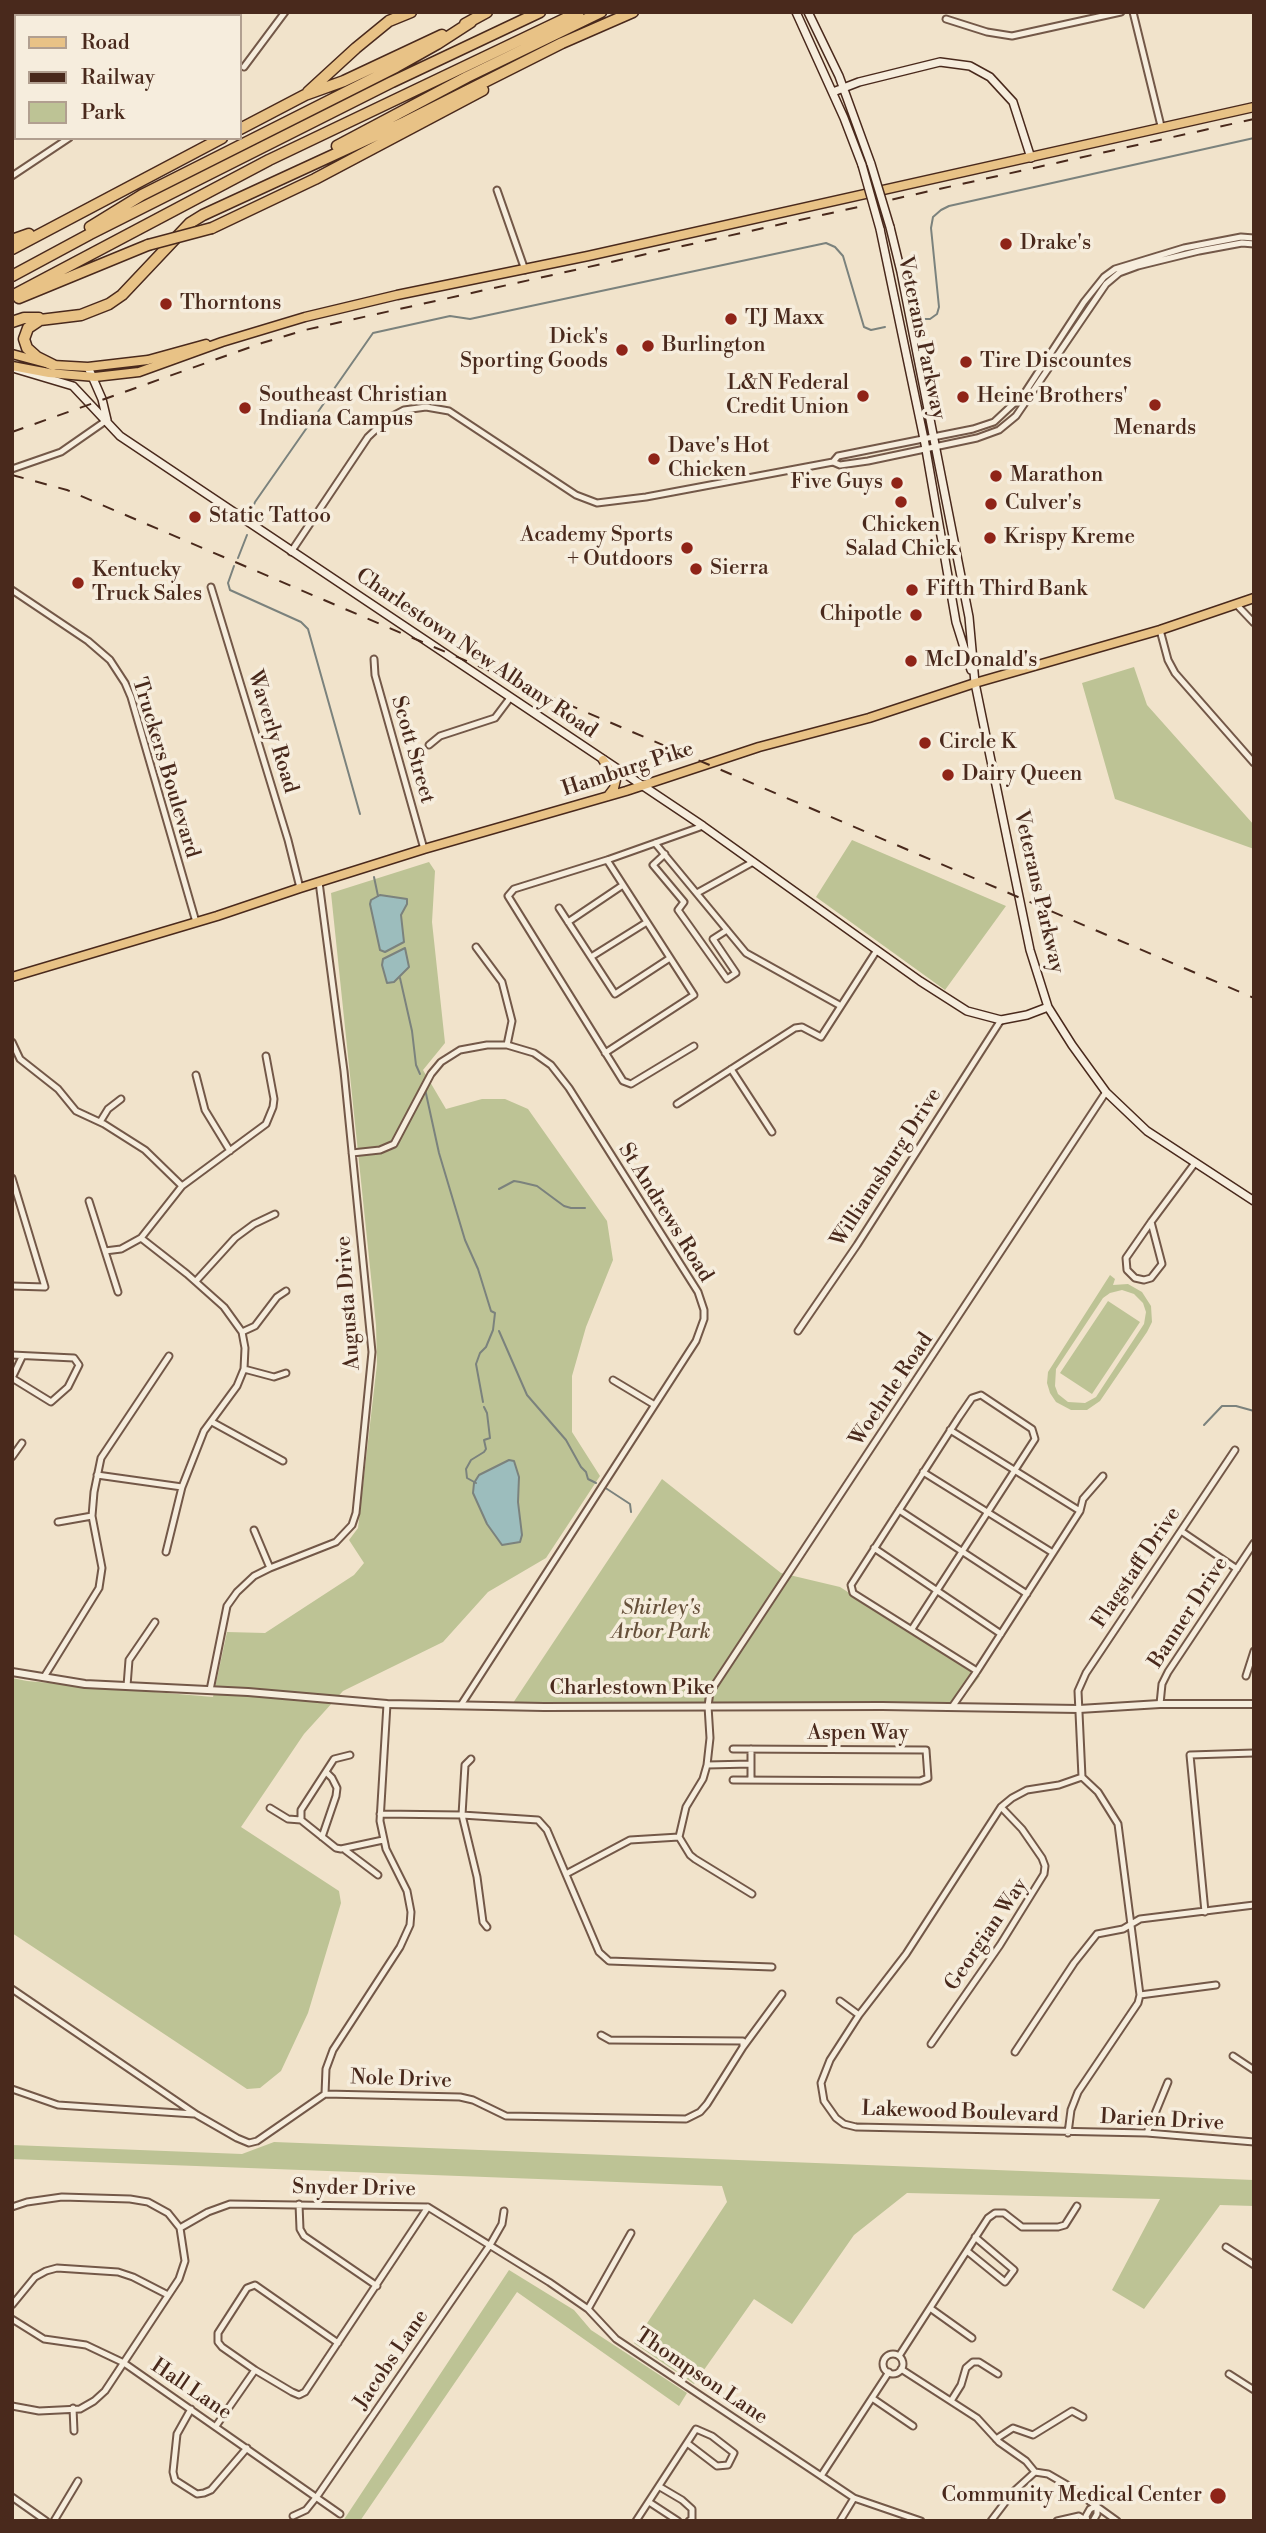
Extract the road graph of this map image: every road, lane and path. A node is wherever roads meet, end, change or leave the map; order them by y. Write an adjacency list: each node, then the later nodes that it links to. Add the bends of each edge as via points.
1 (285, 12): 15 (street)
2 (411, 12): 18 (highway, via 389,20)
3 (487, 12): 13 (highway)
4 (540, 12): 34 (highway, via 392,82)
5 (579, 12): 35 (highway, via 269,160)
6 (601, 12): 27 (highway)
7 (633, 12): 14 (highway)
8 (796, 12): 17 (main road, Veterans Parkway)
9 (808, 12): 16 (main road, Veterans Parkway)
10 (1121, 12): 12 (street, via 1012,36)
11 (1133, 12): 20 (street)
12 (946, 19)
13 (471, 22): 18 (highway); 34 (highway, via 396,67 142,195)
14 (562, 43): 27 (highway, via 405,122); 35 (highway, bridge, via 465,101 212,228 148,245)
15 (244, 67)
16 (843, 88): 17 (main road); 24 (main road, via 940,62 970,66 990,77 1013,102); 45 (main road, Veterans Parkway, bridge, via 872,164 901,272)
17 (833, 92): 45 (main road, Veterans Parkway, bridge, via 862,165 880,229)
18 (305, 95): 21 (highway)
19 (1254, 107): 20 (main road)
20 (1161, 126): 24 (main road)
21 (242, 128)
22 (66, 140): 25 (street)
23 (218, 140): 28 (highway)
24 (1031, 158): 33 (main road)
25 (12, 176)
26 (498, 190): 33 (street)
27 (250, 192): 36 (highway, via 190,223 109,304 81,315)
28 (49, 228): 30 (highway); 32 (highway)
29 (1254, 238): 45 (street, via 1184,248 1115,269 1084,302 1024,394 994,422)
30 (12, 240)
31 (1254, 244): 46 (street, via 1199,251 1119,273 1106,284 1016,415 999,430)
32 (12, 249)
33 (525, 270): 38 (main road, via 340,309)
34 (12, 276)
35 (12, 298)
36 (49, 318): 37 (highway); 40 (highway, via 34,322 24,339 31,352)
37 (12, 322)
38 (222, 342): 42 (main road, via 148,360); 43 (main road, via 139,372)
39 (12, 355): 40 (main road)
40 (53, 365): 42 (main road)
41 (12, 367): 43 (main road); 44 (main road, Charlestown New Albany Road, via 73,386)
42 (88, 367): 43 (main road, Charlestown New Albany Road)
43 (92, 377): 44 (main road, Charlestown New Albany Road)
44 (107, 420): 49 (street, via 61,452); 50 (main road, Charlestown New Albany Road, via 120,436)
45 (928, 437): 46 (main road, Veterans Parkway); 47 (main road, Veterans Parkway); 48 (street, via 838,456)
46 (935, 447): 47 (street); 58 (main road, Veterans Parkway, via 969,617)
47 (926, 448): 48 (street, via 868,461); 58 (main road, Veterans Parkway, via 956,622)
48 (833, 462): 50 (street, via 597,503 576,495 449,411 404,410 368,437)
49 (12, 469)
50 (291, 552): 59 (main road, Charlestown New Albany Road)
51 (211, 587): 73 (street, Waverly Road)
52 (12, 590): 76 (street, Truckers Boulevard, via 88,640 110,660 125,683)
53 (1254, 598): 54 (main road, Hamburg Pike)
54 (1236, 604): 55 (street); 56 (main road, Hamburg Pike)
55 (1254, 623)
56 (1160, 629): 58 (main road, Hamburg Pike); 62 (street, via 1175,673)
57 (374, 659): 67 (street, Scott Street)
58 (975, 682): 63 (main road, Hamburg Pike); 86 (main road, Veterans Parkway, via 1030,950)
59 (510, 698): 60 (street, via 495,718 440,736); 61 (main road, Charlestown New Albany Road)
60 (429, 745)
61 (603, 760): 63 (main road, Charlestown New Albany Road); 64 (main road, via 616,780)
62 (1254, 763)
63 (641, 785): 64 (main road, Hamburg Pike); 65 (main road, Charlestown New Albany Road)
64 (608, 796): 67 (main road, Hamburg Pike)
65 (703, 826): 66 (street); 70 (main road, Charlestown New Albany Road)
66 (656, 843): 68 (street); 69 (street)
67 (425, 849): 71 (main road, Hamburg Pike)
68 (665, 854): 74 (street); 79 (street, via 653,865 684,902 678,910 727,979 736,973 713,939)
69 (607, 860): 72 (street); 91 (street, via 514,889 508,896)
70 (753, 862): 74 (street); 81 (main road, Charlestown New Albany Road)
71 (320, 882): 73 (main road, Hamburg Pike); 101 (street, Augusta Drive)
72 (623, 885): 77 (street); 78 (street)
73 (300, 888): 76 (main road, Hamburg Pike)
74 (697, 893): 79 (street)
75 (559, 908): 77 (street)
76 (196, 922): 84 (main road, Hamburg Pike)
77 (568, 922): 82 (street)
78 (647, 922): 82 (street); 83 (street)
79 (727, 929): 85 (street, via 746,953)
80 (476, 947): 89 (street, via 502,982 512,1021)
81 (877, 950): 85 (street); 87 (main road, Charlestown New Albany Road, via 967,1011)
82 (591, 957): 83 (street, via 615,994)
83 (670, 958): 91 (street, via 694,995)
84 (12, 977)
85 (841, 1006): 93 (street, via 821,1037 798,1027)
86 (1048, 1007): 87 (main road, Charlestown New Albany Road); 95 (main road, Veterans Parkway)
87 (1001, 1020): 115 (street, Williamsburg Drive)
88 (12, 1042): 98 (street, via 20,1059 58,1089 76,1111)
89 (507, 1045): 101 (street, St Andrews Road, via 472,1047 448,1057 431,1073 394,1144); 124 (street, St Andrews Road, via 543,1058 569,1088 702,1302 704,1319 696,1341)
90 (694, 1046): 91 (street, via 631,1084 623,1082)
91 (605, 1053)
92 (266, 1056): 100 (street, via 274,1099 271,1116)
93 (731, 1069): 97 (street); 99 (street)
94 (196, 1075): 100 (street, via 205,1110)
95 (1106, 1092): 102 (main road, via 1147,1131); 166 (street, Woehrle Road, via 710,1692)
96 (121, 1099): 98 (street)
97 (677, 1104)
98 (100, 1122): 104 (street, via 145,1150)
99 (772, 1132)
100 (230, 1151): 104 (street)
101 (352, 1153): 148 (street, Augusta Drive, via 372,1352 356,1513 352,1525 336,1542)
102 (1195, 1163): 106 (main road); 108 (street)
103 (12, 1178): 112 (street, via 45,1287)
104 (182, 1186): 109 (street)
105 (89, 1201): 110 (street)
106 (1254, 1201)
107 (275, 1214): 111 (street, via 235,1238)
108 (1151, 1222): 108 (street, via 1124,1263 1135,1279 1151,1278 1162,1264)
109 (141, 1238): 110 (street, via 121,1249); 111 (street)
110 (105, 1251): 114 (street)
111 (196, 1281): 116 (street)
112 (12, 1286)
113 (286, 1291): 116 (street, via 255,1326)
114 (118, 1292)
115 (798, 1331)
116 (242, 1332): 120 (street)
117 (12, 1355): 119 (street)
118 (169, 1356): 133 (street, via 107,1446)
119 (22, 1357): 122 (street); 122 (street, via 75,1358 79,1365 68,1387 51,1402)
120 (244, 1369): 121 (street, via 274,1377); 125 (street)
121 (286, 1373)
122 (12, 1378)
123 (613, 1380): 124 (street)
124 (653, 1404): 165 (street, St Andrews Road)
125 (212, 1422): 130 (street); 135 (street, via 204,1431)
126 (950, 1430): 131 (street); 131 (street, via 972,1398 982,1396 1034,1432 1035,1439); 132 (street)
127 (23, 1443): 129 (street)
128 (1235, 1450): 142 (street, Flagstaff Drive)
129 (12, 1458)
130 (283, 1461)
131 (1015, 1471): 137 (street); 138 (street)
132 (923, 1472): 136 (street); 138 (street)
133 (97, 1475): 135 (street); 139 (street)
134 (1103, 1476): 137 (street, via 1083,1499)
135 (182, 1488): 146 (street)
136 (899, 1510): 144 (street); 145 (street)
137 (1080, 1511): 147 (street)
138 (987, 1512): 145 (street); 147 (street)
139 (92, 1516): 140 (street); 159 (street, via 102,1568 99,1588)
140 (58, 1522)
141 (254, 1530): 148 (street)
142 (1181, 1531): 149 (street); 168 (street, Flagstaff Drive, via 1086,1673)
143 (1254, 1544): 149 (street, Banner Drive)
144 (874, 1548): 150 (street); 153 (street, via 851,1589)
145 (961, 1551): 150 (street); 151 (street)
146 (166, 1552)
147 (1053, 1553): 151 (street)
148 (270, 1568): 161 (street, Augusta Drive, via 245,1583 227,1606)
149 (1237, 1569): 162 (street, Banner Drive, via 1168,1672)
150 (936, 1590): 153 (street); 154 (street)
151 (1027, 1594): 154 (street)
152 (155, 1622): 160 (street, via 129,1660)
153 (912, 1629): 156 (street)
154 (1001, 1634): 156 (street)
155 (1254, 1651): 158 (street)
156 (977, 1671): 167 (street)
157 (12, 1672): 159 (street, Charlestown Pike)
158 (1246, 1676)
159 (44, 1677): 160 (street, Charlestown Pike)
160 (127, 1686): 161 (street, Charlestown Pike)
161 (210, 1690): 163 (street, Charlestown Pike)
162 (1160, 1703): 164 (street, Charlestown Pike); 168 (street, Charlestown Pike)
163 (387, 1704): 165 (street, Charlestown Pike); 182 (street)
164 (1254, 1704)
165 (461, 1705): 166 (street, Charlestown Pike)
166 (708, 1706): 167 (street, Charlestown Pike); 175 (street)
167 (952, 1707): 168 (street, Charlestown Pike)
168 (1079, 1709): 177 (street)
169 (733, 1749): 170 (street, Aspen Way)
170 (751, 1749): 174 (street); 179 (street, Aspen Way, via 926,1749 928,1778 920,1782)
171 (1254, 1753): 193 (street, via 1190,1755)
172 (350, 1755): 176 (street, via 334,1759)
173 (471, 1759): 183 (street, via 465,1765)
174 (751, 1763): 175 (street); 179 (street)
175 (707, 1764): 186 (street, via 686,1807)
176 (326, 1772): 184 (street, via 300,1810); 185 (street, via 337,1788)
177 (1082, 1777): 180 (street, Lakewood Boulevard, via 1027,1790); 194 (street, via 1098,1792 1118,1824)
178 (733, 1780): 179 (street, Aspen Way)
179 (751, 1780)
180 (1002, 1807): 202 (street, Lakewood Boulevard, via 913,1943); 204 (street, Georgian Way, via 1042,1858 1044,1874)
181 (270, 1808): 184 (street)
182 (380, 1814): 183 (street); 187 (street)
183 (462, 1815): 189 (street, via 538,1820); 195 (street, via 482,1922)
184 (301, 1821): 185 (street)
185 (322, 1837): 188 (street)
186 (679, 1837): 189 (street, via 629,1840); 191 (street, via 695,1859)
187 (383, 1840): 188 (street); 211 (street, via 407,1891 410,1925 333,2050)
188 (345, 1850): 190 (street)
189 (566, 1874): 196 (street, via 599,1952 609,1961)
190 (377, 1875)
191 (752, 1894)
192 (1254, 1905): 193 (street)
193 (1205, 1912): 194 (street)
194 (1130, 1923): 200 (street); 206 (street, via 1091,1939)
195 (487, 1927)
196 (772, 1967)
197 (1216, 1985): 200 (street)
198 (12, 1989): 212 (street, Nole Drive)
199 (782, 1994): 205 (street, Nole Drive)
200 (1140, 1995): 213 (street, Lakewood Boulevard, via 1078,2092)
201 (840, 2001): 202 (street)
202 (859, 2015): 213 (street, Lakewood Boulevard, via 821,2083 829,2110 844,2124)
203 (601, 2035): 205 (street, via 610,2040 743,2041)
204 (931, 2045)
205 (743, 2047): 211 (street, Nole Drive, via 707,2104 686,2119 506,2116 460,2097)
206 (1015, 2052)
207 (1233, 2056): 208 (street)
208 (1254, 2070)
209 (1168, 2082): 214 (street)
210 (12, 2089): 212 (street, via 58,2105)
211 (324, 2094): 212 (street, Nole Drive, via 249,2143)
212 (197, 2115)
213 (1068, 2133): 214 (street, Darien Drive)
214 (1147, 2133): 215 (street, Darien Drive)
215 (1254, 2140)
216 (299, 2204): 219 (street, Snyder Drive); 221 (street, Snyder Drive, via 230,2204); 228 (street, via 304,2236)
217 (1077, 2206): 223 (street, via 1065,2225 1058,2227 1022,2227 1004,2213 995,2213)
218 (12, 2207): 221 (street, via 62,2197 130,2199 158,2207)
219 (428, 2207): 224 (street, Snyder Drive); 228 (street)
220 (504, 2211): 224 (street, Jacobs Lane)
221 (180, 2228): 229 (street, via 185,2261)
222 (631, 2233): 232 (street)
223 (975, 2237): 226 (street); 226 (street, via 1014,2270 1005,2282)
224 (490, 2245): 232 (street, Snyder Drive); 261 (street, Jacobs Lane)
225 (1226, 2247): 227 (street)
226 (967, 2251): 231 (street)
227 (1254, 2265)
228 (377, 2286): 235 (street)
229 (168, 2295): 230 (street, via 118,2272 52,2269 35,2277); 237 (street)
230 (12, 2305)
231 (930, 2308): 234 (street); 236 (street)
232 (588, 2309): 257 (street, Thompson Lane, via 616,2339)
233 (12, 2319): 237 (street, Hall Lane, via 44,2339 86,2345)
234 (972, 2338)
235 (338, 2343): 239 (street, via 299,2395); 239 (street, via 255,2285 247,2288 218,2333 218,2342)
236 (899, 2356): 238 (street); 240 (street, via 885,2358 883,2365)
237 (124, 2363): 247 (street, via 94,2401); 248 (street, Hall Lane)
238 (901, 2369): 240 (street); 245 (street)
239 (255, 2370): 250 (street)
240 (889, 2372): 244 (street)
241 (998, 2374): 245 (street, via 973,2362)
242 (1229, 2374): 243 (street)
243 (1254, 2390)
244 (872, 2398): 251 (street); 257 (street)
245 (951, 2401): 253 (street, via 977,2418)
246 (12, 2406): 247 (street, via 38,2411)
247 (74, 2408): 252 (street)
248 (191, 2409): 250 (street, Hall Lane); 255 (street, via 177,2434 175,2480 197,2494 211,2490)
249 (1083, 2417): 253 (street, via 1072,2411 1033,2435 1013,2428)
250 (216, 2426): 255 (street, Hall Lane)
251 (914, 2426)
252 (74, 2431)
253 (996, 2439): 256 (street)
254 (687, 2443): 254 (street, via 717,2466 731,2461 734,2453 707,2432 696,2430); 259 (street)
255 (247, 2448): 261 (street, Hall Lane)
256 (1035, 2472): 264 (street, via 1048,2474); 274 (street)
257 (821, 2476): 262 (street, Thompson Lane)
258 (78, 2482): 268 (street)
259 (660, 2487): 263 (street); 271 (street, via 692,2510)
260 (12, 2497): 267 (street)
261 (317, 2498): 265 (street, Hall Lane); 266 (street, Jacobs Lane)
262 (854, 2498): 272 (street); 273 (street, Thompson Lane)
263 (649, 2502): 269 (street); 270 (street)
264 (1097, 2506): 276 (street, via 1090,2509); 277 (street); 278 (street)
265 (340, 2514)
266 (293, 2516)
267 (46, 2521)
268 (54, 2521)
269 (636, 2521)
270 (678, 2521)
271 (689, 2521)
272 (839, 2521)
273 (921, 2521)
274 (991, 2521)
275 (1056, 2521): 276 (street, via 1079,2516)
276 (1087, 2521)
277 (1093, 2521)
278 (1117, 2521)

